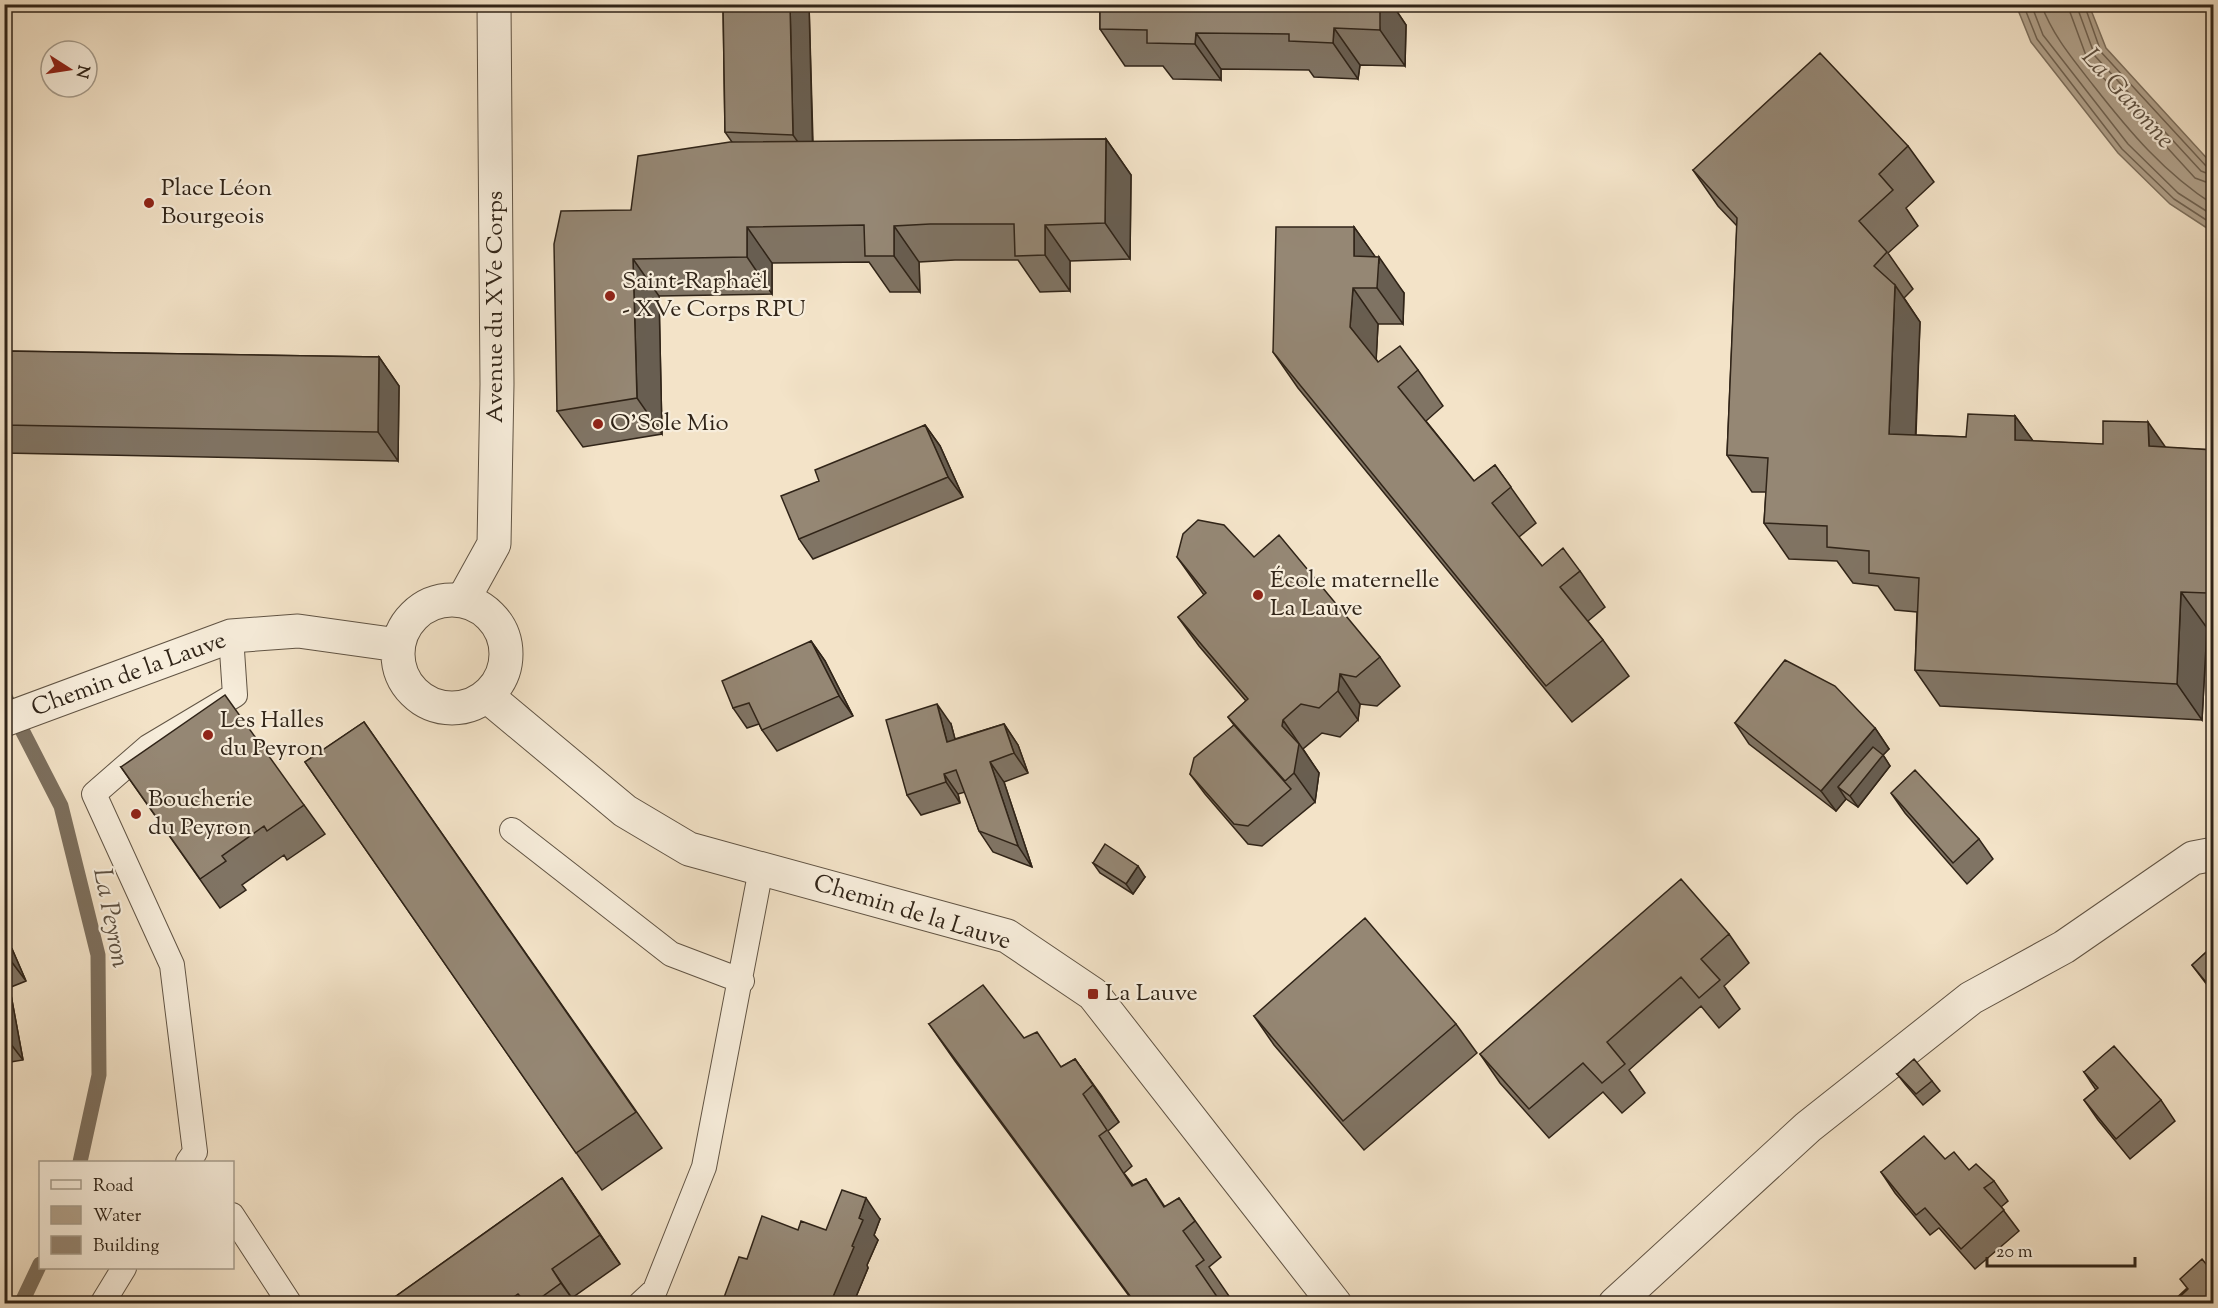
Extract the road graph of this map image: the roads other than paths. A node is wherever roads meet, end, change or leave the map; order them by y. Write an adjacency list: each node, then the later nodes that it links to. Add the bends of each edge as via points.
1 (494, 4): 2 (street, Avenue du XVe Corps, via 494,543)
2 (463, 600): 4 (street, via 442,600 424,608 407,623); 5 (street, via 496,621 505,640 507,659 501,680)
3 (231, 636): 4 (street, Chemin de la Lauve, via 298,631); 6 (street, Chemin de la Lauve); 11 (lane, via 235,695 148,747 94,794 172,966)
4 (398, 645): 5 (street, via 399,668 409,689 427,704 447,710 469,707)
5 (487, 696): 9 (street, Chemin de la Lauve, via 625,811 689,849)
6 (19, 715)
7 (512, 830): 10 (lane, via 671,954)
8 (2214, 854): 18 (street, via 2193,858 2064,947 1971,998 1808,1126)
9 (762, 869): 10 (lane); 17 (street, Chemin de la Lauve, via 1007,936 1093,994)
10 (742, 981): 16 (lane, via 704,1167 655,1290)
11 (195, 1159)
12 (234, 1218): 15 (lane)
13 (123, 1269): 14 (lane)
14 (102, 1304)
15 (290, 1304)
16 (640, 1304)
17 (1335, 1304)
18 (1615, 1304)

